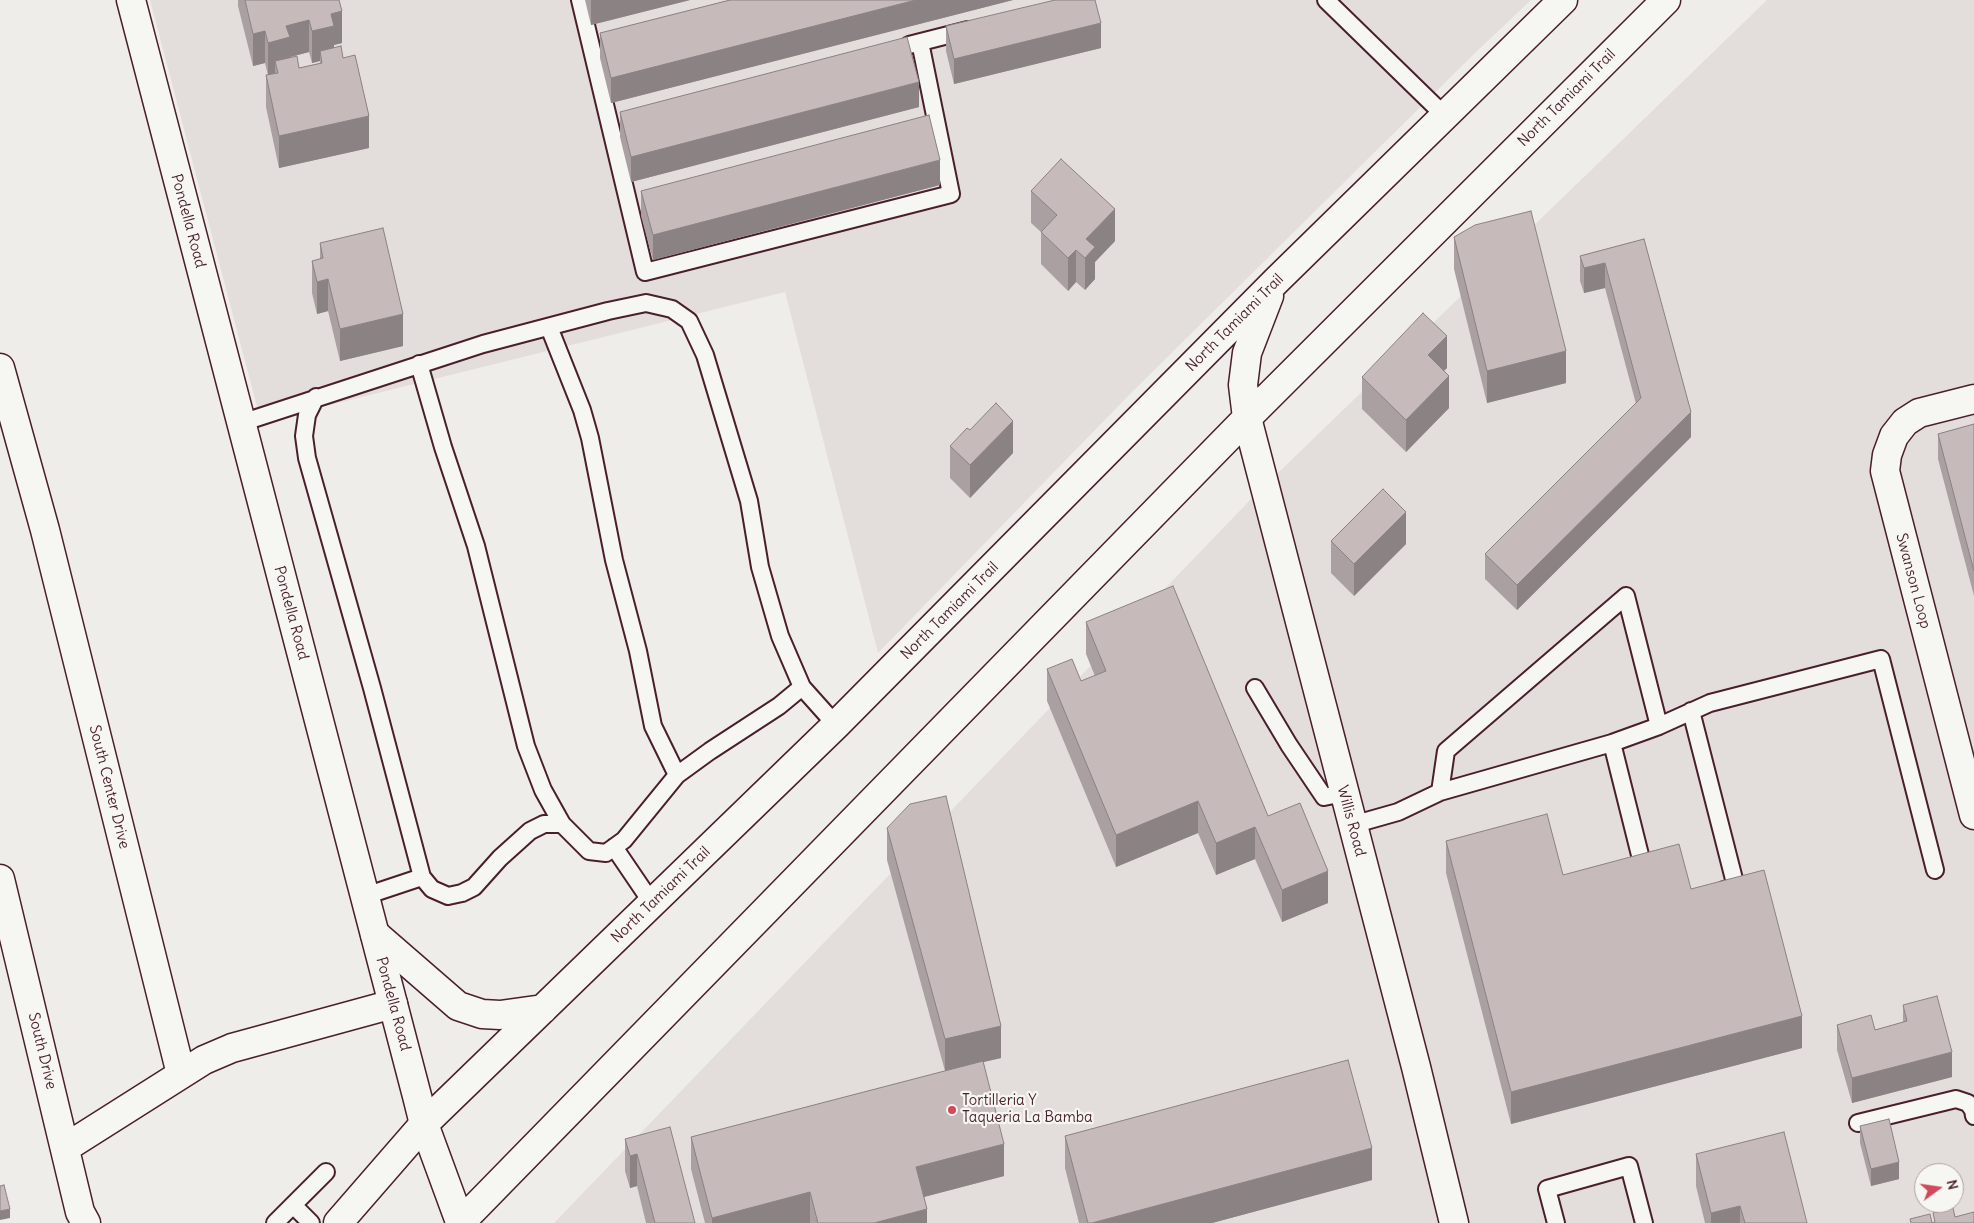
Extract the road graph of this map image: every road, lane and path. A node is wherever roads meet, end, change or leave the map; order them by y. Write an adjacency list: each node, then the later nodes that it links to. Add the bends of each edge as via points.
1 (131, 0): 25 (main road, Pondella Road)
2 (580, 0): 9 (lane)
3 (1326, 0): 12 (lane)
4 (1563, 0): 12 (main road, North Tamiami Trail)
5 (1666, 0): 24 (main road, North Tamiami Trail)
6 (984, 26): 8 (lane)
7 (609, 38): 9 (lane)
8 (920, 42): 10 (lane); 13 (lane)
9 (590, 43): 14 (lane)
10 (891, 49)
11 (627, 115): 14 (lane)
12 (1445, 116): 18 (main road, North Tamiami Trail)
13 (936, 119): 15 (lane); 17 (lane, via 951,194 654,270 645,272)
14 (608, 120): 17 (lane)
15 (917, 124)
16 (646, 192): 17 (lane)
17 (627, 196)
18 (1276, 281): 24 (main road, Willis Road, via 1246,353 1243,385); 29 (main road, North Tamiami Trail)
19 (549, 327): 20 (lane); 26 (lane, via 646,303 672,309 689,320 705,355 749,501 760,567 780,636); 32 (lane, via 590,438 614,560 638,650 653,726)
20 (419, 364): 22 (lane); 36 (lane, via 476,546 526,746 543,790)
21 (0, 368): 49 (main road, South Center Drive, via 45,530)
22 (316, 397): 25 (lane); 40 (lane, via 307,415 304,436 307,458)
23 (1974, 400): 35 (main road, Swanson Loop, via 1919,413 1906,422 1894,436 1884,471)
24 (1247, 418): 34 (main road, Willis Road); 60 (main road, North Tamiami Trail)
25 (241, 423): 44 (main road, Pondella Road)
26 (802, 688): 29 (lane); 32 (lane)
27 (1255, 688): 34 (lane, via 1324,797)
28 (1691, 711): 30 (lane); 39 (lane, via 1710,703 1881,660); 43 (lane, via 1736,887)
29 (836, 725): 45 (main road, North Tamiami Trail)
30 (1659, 726): 31 (lane); 33 (lane, via 1626,596 1446,752)
31 (1612, 743): 33 (lane); 42 (lane)
32 (677, 775): 38 (lane, via 624,840)
33 (1440, 792): 37 (lane, via 1398,812)
34 (1344, 793): 37 (main road, Willis Road)
35 (1974, 815)
36 (562, 824): 38 (lane, via 589,851 606,853); 40 (lane, via 544,824 530,831 474,887 462,893 448,896 432,889)
37 (1352, 824): 61 (main road, Willis Road)
38 (614, 847): 45 (lane)
39 (1935, 870)
40 (422, 877): 44 (lane)
41 (0, 879): 53 (main road, South Drive)
42 (1647, 884)
43 (1711, 894)
44 (365, 896): 46 (main road, Pondella Road)
45 (652, 903): 48 (main road, North Tamiami Trail)
46 (375, 934): 47 (main road, Pondella Road); 48 (main road, via 458,1006 482,1014 500,1015)
47 (393, 1004): 49 (main road, via 232,1048); 52 (main road, Pondella Road)
48 (543, 1010): 52 (main road, North Tamiami Trail)
49 (181, 1074): 53 (main road)
50 (1974, 1116): 51 (lane, via 1968,1103 1956,1099)
51 (1858, 1123)
52 (424, 1124): 59 (main road, North Tamiami Trail); 60 (main road, Pondella Road)
53 (65, 1148): 56 (main road, South Drive, via 80,1212)
54 (326, 1172): 55 (lane)
55 (292, 1205): 57 (lane); 58 (lane)
56 (86, 1223)
57 (275, 1223)
58 (311, 1223)
59 (338, 1223)
60 (460, 1223)
61 (1454, 1223)
62 (1556, 1223): 63 (lane, via 1546,1189 1628,1166)
63 (1644, 1223)

